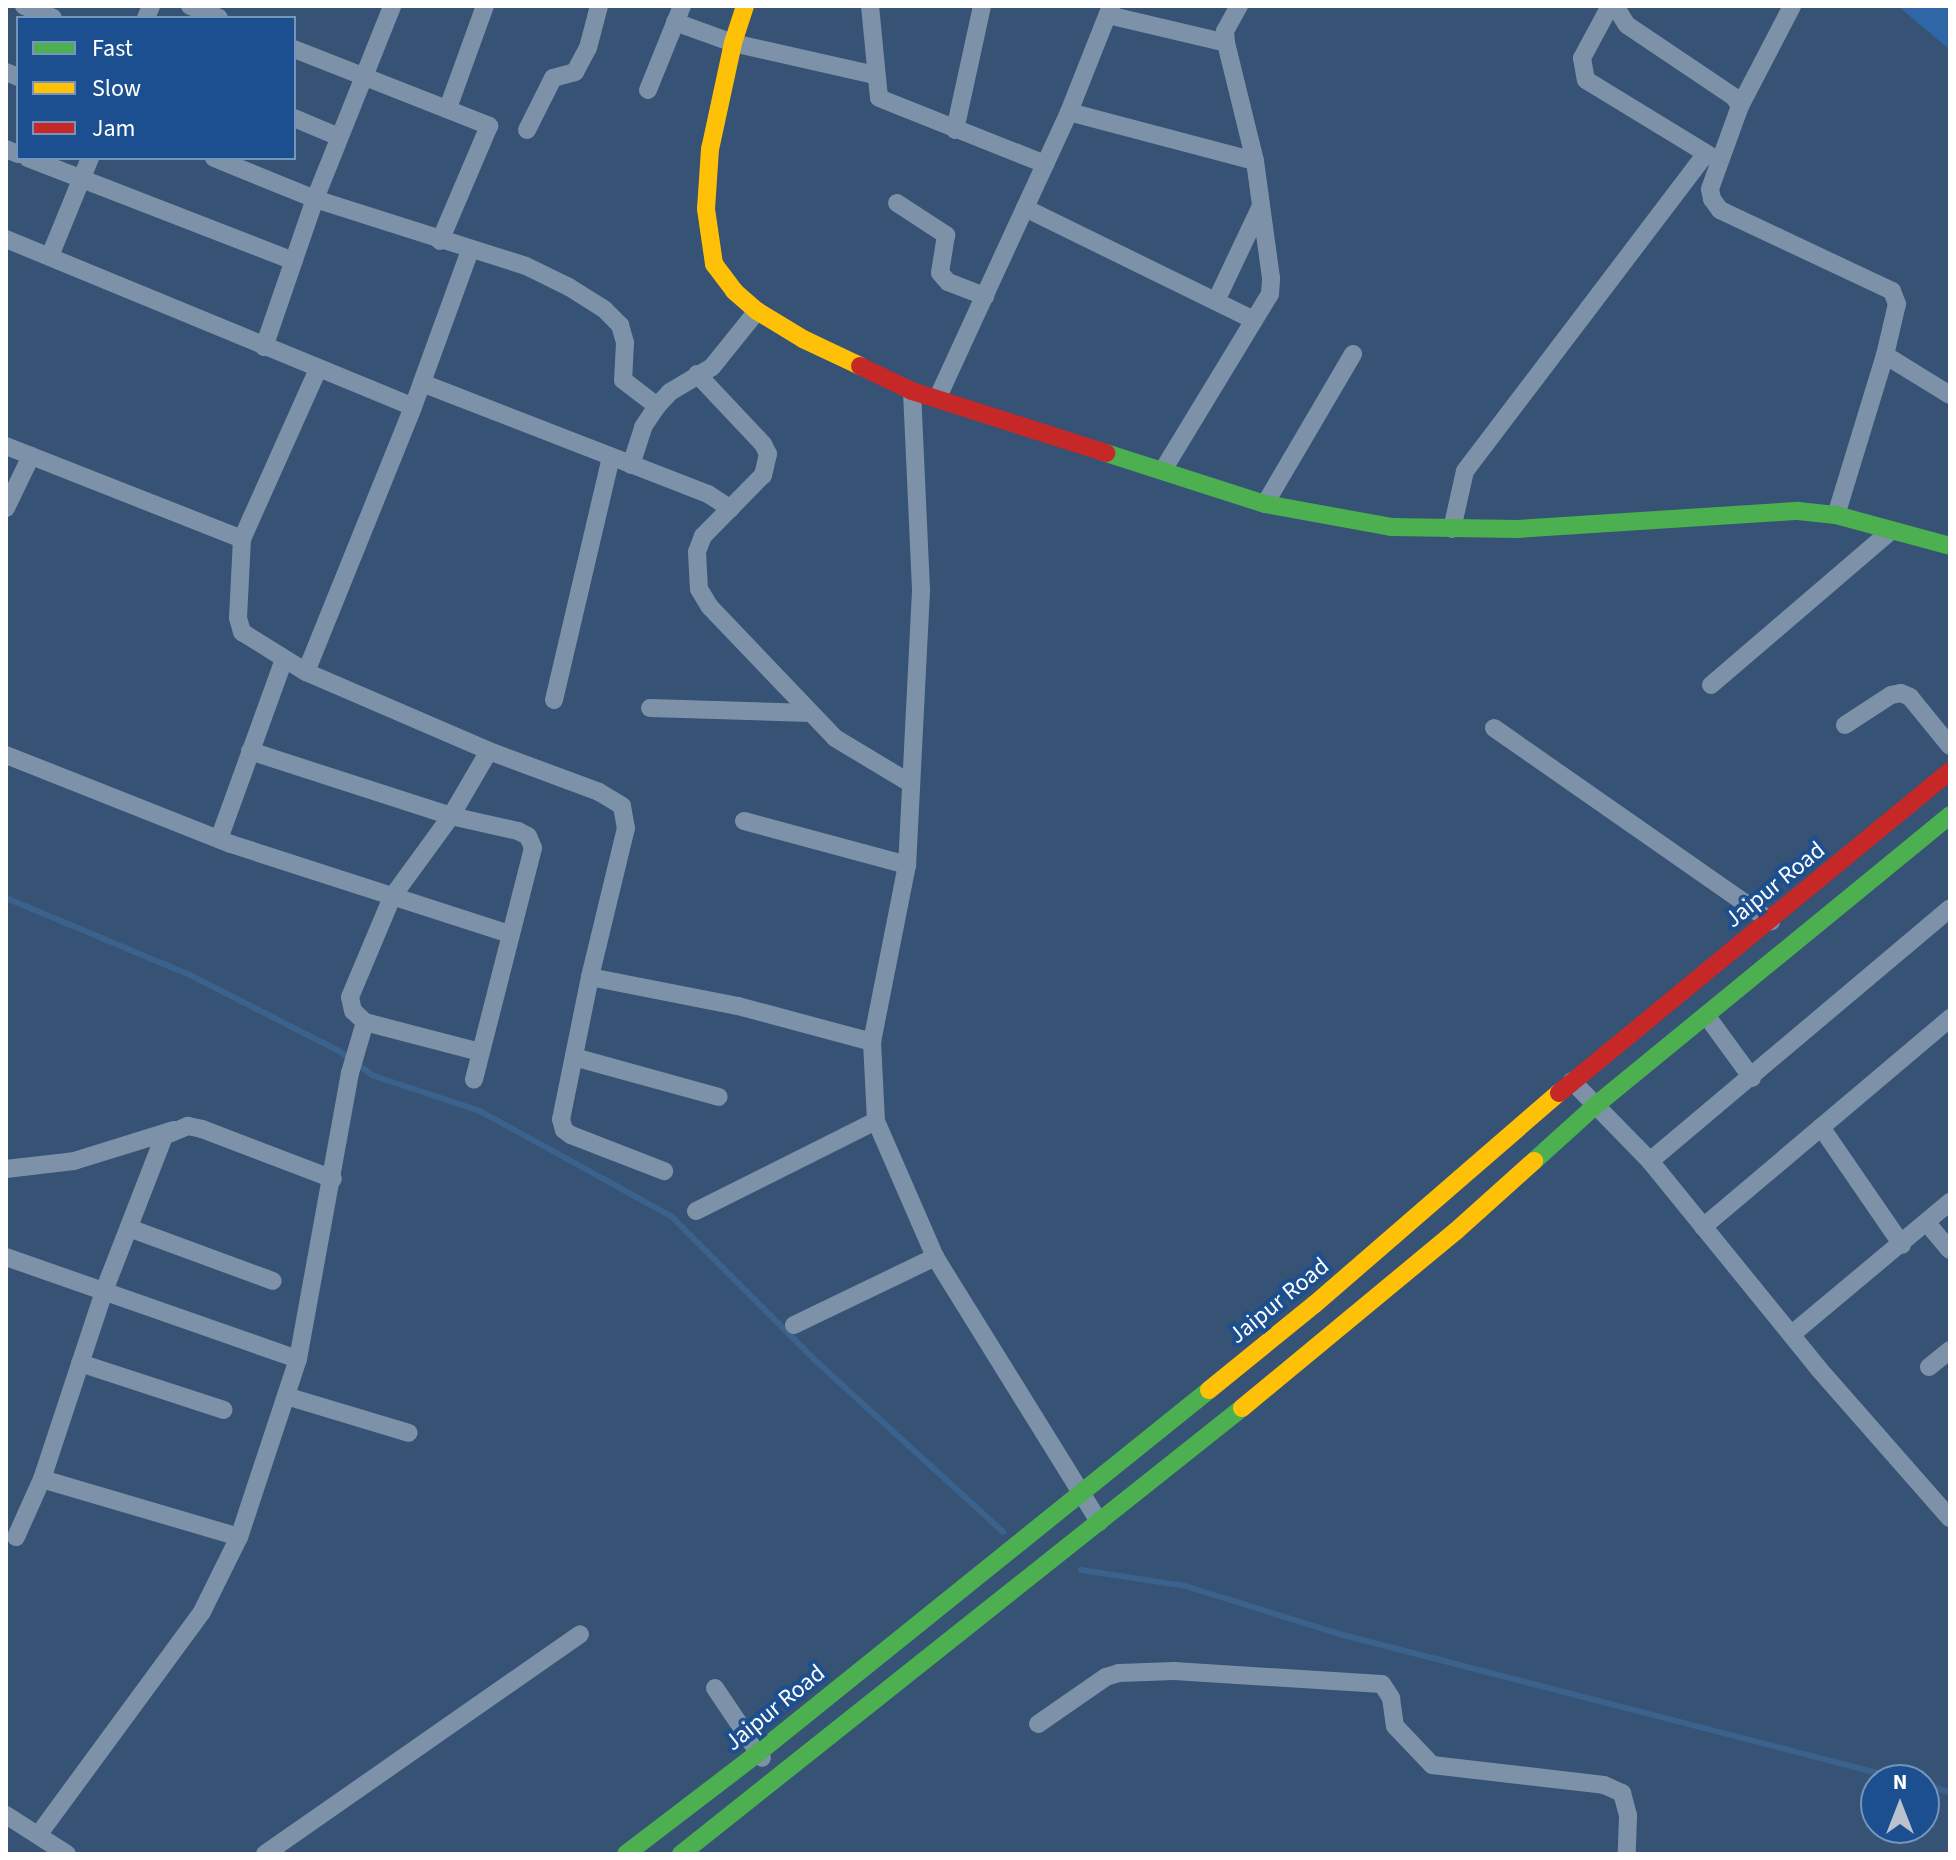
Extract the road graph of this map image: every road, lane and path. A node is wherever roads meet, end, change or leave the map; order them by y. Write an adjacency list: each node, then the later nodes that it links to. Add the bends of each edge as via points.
1 (24, 6): 14 (street)
2 (190, 6): 15 (street)
3 (392, 6): 20 (street)
4 (485, 6): 23 (street)
5 (599, 6): 26 (street, via 588,48 575,72 553,78)
6 (745, 6): 16 (main road)
7 (870, 6): 19 (street)
8 (982, 6): 27 (street)
9 (1239, 6): 17 (street, via 1225,31)
10 (1612, 6): 22 (street, via 1627,25); 29 (street, via 1582,58 1586,80)
11 (1792, 6): 22 (street)
12 (1109, 10): 17 (street); 24 (street)
13 (678, 14): 16 (street); 21 (street)
14 (48, 16)
15 (214, 16)
16 (733, 43): 19 (street); 47 (main road, via 710,149 706,209 714,264)
17 (1226, 43): 33 (street)
18 (296, 50): 20 (street)
19 (875, 75): 27 (street, via 879,98)
20 (363, 77): 23 (street); 28 (street)
21 (648, 90)
22 (1740, 106): 29 (street)
23 (448, 108): 41 (street, via 489,126)
24 (1069, 112): 33 (street); 34 (street)
25 (296, 119): 28 (street)
26 (527, 130)
27 (955, 130): 34 (street)
28 (339, 137): 36 (street)
29 (1713, 158): 51 (street, via 1710,189 1720,210 1892,291 1897,304); 69 (street, via 1465,471)
30 (33, 160): 35 (street)
31 (89, 160): 35 (street)
32 (219, 160): 36 (street)
33 (1255, 161): 38 (street)
34 (1045, 164): 39 (street)
35 (81, 180): 43 (street); 44 (street)
36 (315, 199): 41 (street); 44 (street)
37 (897, 203): 45 (street, via 946,235 940,273 948,282)
38 (1261, 206): 46 (street); 48 (street, via 1271,278 1270,294)
39 (1025, 208): 45 (street); 46 (street)
40 (6, 239): 43 (street)
41 (440, 241): 42 (street)
42 (470, 250): 54 (street); 58 (street, via 526,266 614,317 624,332 623,380)
43 (50, 256): 49 (street)
44 (294, 261): 49 (street)
45 (985, 296): 57 (street)
46 (1216, 301): 48 (street)
47 (757, 311): 53 (street, via 712,367); 56 (main road)
48 (1254, 320): 64 (street)
49 (264, 347): 52 (street)
50 (1353, 354): 65 (street)
51 (1885, 355): 55 (street); 68 (street)
52 (318, 369): 59 (street); 71 (street)
53 (697, 374): 58 (street); 67 (street, via 768,454 763,475)
54 (422, 383): 59 (street); 62 (street)
55 (1946, 389)
56 (912, 391): 57 (main road); 86 (street, via 921,591)
57 (938, 397): 64 (main road)
58 (657, 406): 63 (street, via 643,427)
59 (413, 407): 74 (street)
60 (6, 446): 61 (street)
61 (31, 456): 66 (street); 71 (street)
62 (611, 457): 63 (street); 76 (street)
63 (631, 465): 67 (street, via 708,494)
64 (1163, 470): 65 (main road)
65 (1265, 504): 69 (main road, via 1391,527)
66 (6, 508)
67 (731, 509): 78 (street, via 703,536 696,562 699,589)
68 (1836, 515): 69 (main road, via 1786,512); 70 (main road)
69 (1452, 529)
70 (1892, 530): 72 (main road); 75 (street)
71 (242, 539): 73 (street, via 242,632)
72 (1950, 546)
73 (284, 659): 74 (street); 82 (street)
74 (306, 672): 83 (street)
75 (1711, 685)
76 (554, 700)
77 (650, 708): 78 (street)
78 (811, 713): 86 (street, via 847,747)
79 (1845, 725): 81 (street, via 1901,693)
80 (1494, 728): 94 (street)
81 (1950, 746)
82 (250, 751): 88 (street); 90 (street)
83 (489, 751): 88 (street); 96 (street, via 599,792 622,806 626,828)
84 (6, 755): 90 (street)
85 (1950, 771): 94 (main road, Jaipur Road)
86 (910, 783): 91 (street)
87 (1950, 815): 97 (main road)
88 (451, 816): 92 (street); 95 (street, via 528,836 533,848)
89 (744, 821): 91 (street)
90 (219, 839): 92 (street)
91 (892, 861): 100 (street)
92 (392, 897): 95 (street); 99 (street, via 350,997 353,1011)
93 (1950, 908): 103 (street)
94 (1771, 921): 105 (main road, Jaipur Road)
95 (509, 934): 101 (street)
96 (590, 977): 100 (street, via 738,1006); 102 (street)
97 (1706, 1015): 103 (street); 107 (main road)
98 (1950, 1018): 109 (street)
99 (365, 1022): 101 (street); 114 (street, via 350,1073)
100 (872, 1042): 108 (street)
101 (480, 1052): 104 (street)
102 (574, 1057): 106 (street); 113 (street, via 561,1119 564,1130)
103 (1752, 1078): 111 (street)
104 (474, 1080)
105 (1572, 1081): 107 (street); 136 (main road, Jaipur Road, via 1327,1294)
106 (719, 1097)
107 (1596, 1105): 111 (street); 138 (main road, via 1456,1231)
108 (876, 1121): 116 (street); 123 (street)
109 (1821, 1127): 118 (street); 120 (street)
110 (174, 1130): 112 (street, via 91,1157); 114 (street, via 202,1129); 119 (street, via 164,1136)
111 (1650, 1161): 118 (street)
112 (6, 1169)
113 (664, 1171)
114 (333, 1179): 129 (street)
115 (1950, 1202): 117 (street)
116 (696, 1211)
117 (1927, 1223): 120 (street); 121 (street)
118 (1703, 1227): 127 (street)
119 (129, 1228): 124 (street); 125 (street)
120 (1902, 1245): 127 (street)
121 (1950, 1250)
122 (6, 1257): 125 (street)
123 (935, 1257): 126 (street); 136 (street)
124 (273, 1281)
125 (104, 1291): 129 (street); 130 (street)
126 (794, 1325)
127 (1792, 1334): 137 (street)
128 (1950, 1350): 131 (street)
129 (298, 1359): 132 (street)
130 (80, 1363): 133 (street); 135 (street)
131 (1929, 1367)
132 (286, 1396): 134 (street); 140 (street)
133 (224, 1410)
134 (409, 1433)
135 (42, 1479): 139 (street); 140 (street)
136 (1082, 1492): 138 (street); 144 (main road, Jaipur Road)
137 (1950, 1518)
138 (1099, 1522): 145 (main road)
139 (16, 1537)
140 (239, 1537): 147 (street, via 202,1612)
141 (580, 1634): 149 (street)
142 (715, 1688): 144 (street)
143 (1038, 1724): 152 (street, via 1119,1673 1174,1671 1382,1684 1391,1698 1395,1726 1432,1765 1604,1785 1622,1793 1628,1816)
144 (758, 1753): 145 (street); 150 (main road, Jaipur Road)
145 (779, 1779): 151 (main road)
146 (6, 1815): 147 (street)
147 (38, 1835): 148 (street)
148 (67, 1854)
149 (265, 1854)
150 (626, 1854)
151 (681, 1854)
152 (1627, 1854)

